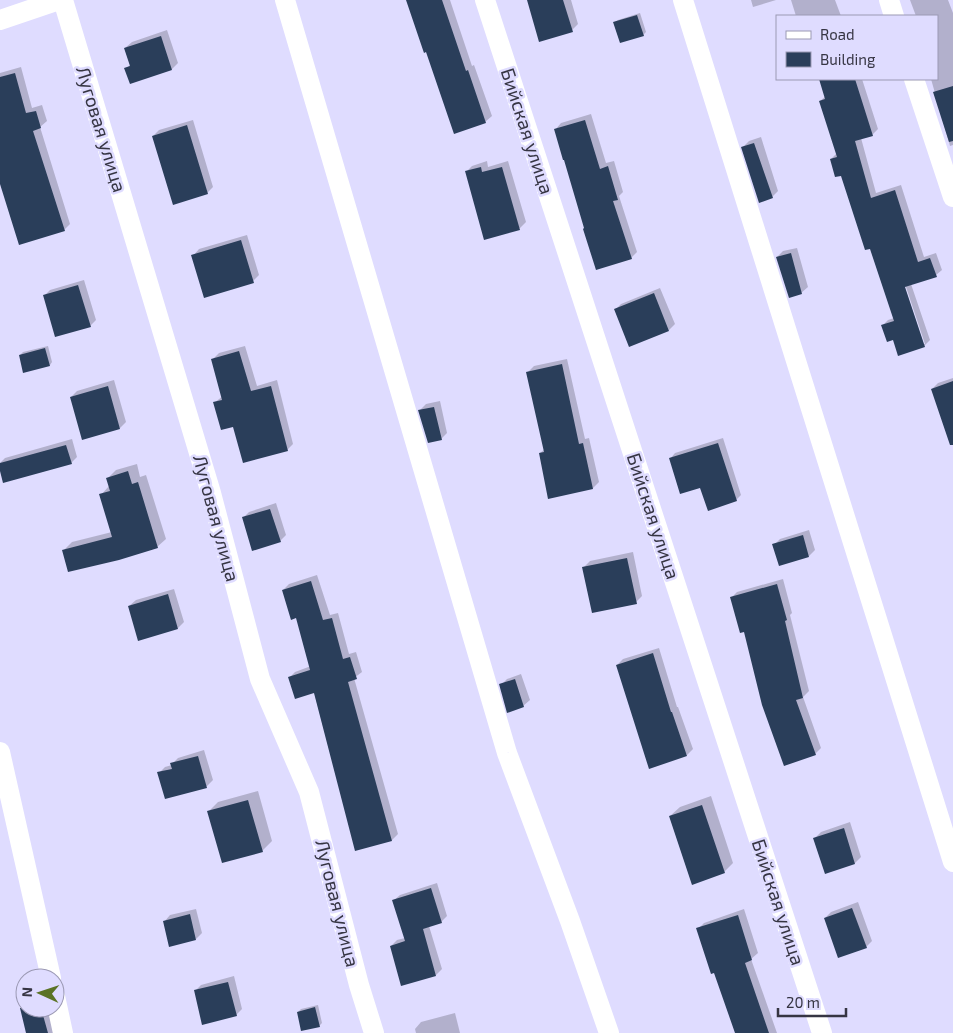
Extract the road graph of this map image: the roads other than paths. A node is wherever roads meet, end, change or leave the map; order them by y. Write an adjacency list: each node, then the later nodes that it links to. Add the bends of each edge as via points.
1 (61, 0): 7 (street); 15 (street, Луговая улица, via 211,493 260,678 309,792)
2 (285, 0): 16 (street, via 507,753)
3 (485, 0): 17 (street, Бийская улица)
4 (684, 0): 11 (street)
5 (888, 0): 6 (street)
6 (894, 15)
7 (0, 20)
8 (914, 80): 9 (street)
9 (953, 197)
10 (0, 752): 12 (street)
11 (953, 862)
12 (49, 968)
13 (60, 1018): 14 (street)
14 (63, 1033)
15 (374, 1033)
16 (610, 1033)
17 (822, 1033)

